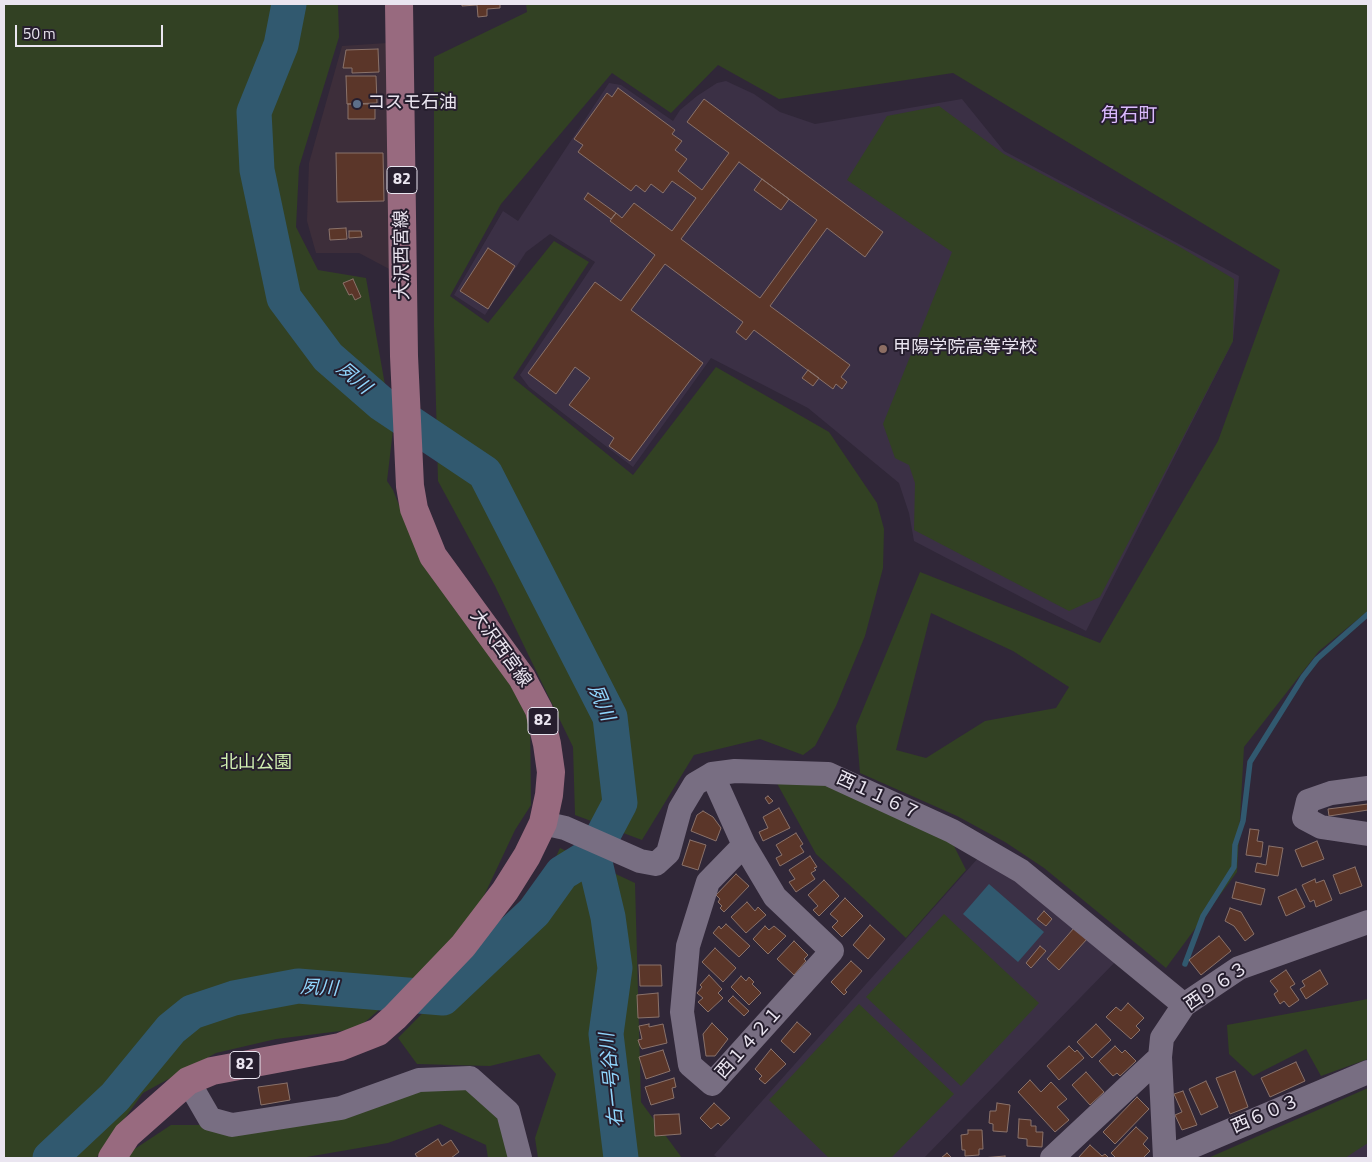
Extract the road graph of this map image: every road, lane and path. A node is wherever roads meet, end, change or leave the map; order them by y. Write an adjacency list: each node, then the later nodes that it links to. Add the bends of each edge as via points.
1 (399, 4): 4 (main road, 大沢西宮線 / 82, via 404,356 408,464 414,509 433,556 522,678 539,710 548,744 549,795)
2 (712, 774): 4 (street, 西１１６７, via 695,784 680,809 668,853 656,864 640,862); 6 (street, 西１４２１); 8 (street, 西１１６７, via 735,771 828,774 952,831 1021,871)
3 (1368, 788): 5 (street, via 1331,793 1308,801 1304,818 1321,827)
4 (554, 826): 11 (main road, 大沢西宮線 / 82, via 527,856 463,946 378,1032 340,1047 212,1071)
5 (1368, 834)
6 (744, 845): 6 (street, 西１４２１, via 708,882 688,946 682,1012 690,1065 712,1084 832,950 775,897)
7 (1368, 922): 8 (street, 西９６３, via 1239,968)
8 (1184, 1005): 9 (street, 西９６３, via 1162,1038)
9 (1160, 1057): 14 (street); 15 (street, 西９６３)
10 (1368, 1072): 15 (street, 西６０３)
11 (188, 1081): 12 (main road, 大沢西宮線 / 82, via 127,1135); 13 (street, via 210,1119 232,1125 341,1108 419,1080 470,1078 508,1112)
12 (112, 1158)
13 (520, 1158)
14 (1052, 1158)
15 (1165, 1158)

